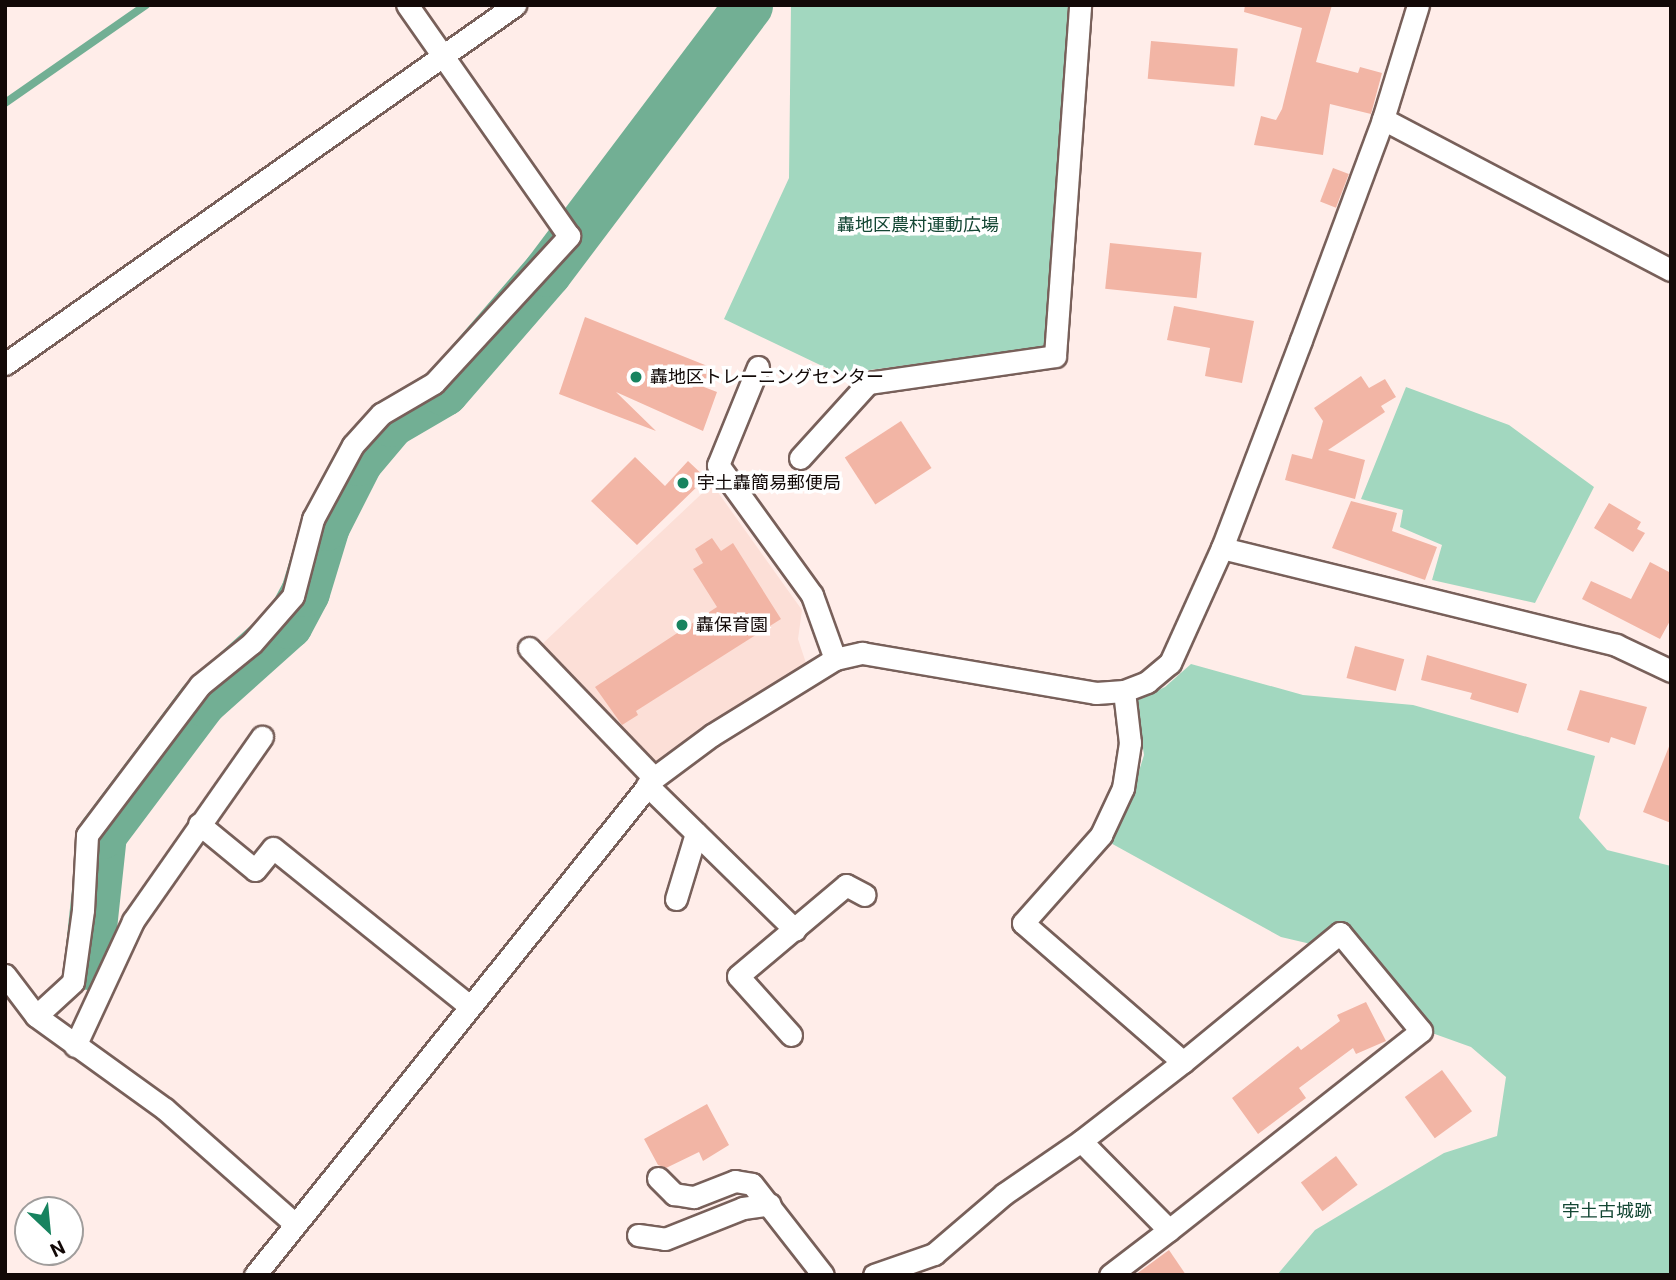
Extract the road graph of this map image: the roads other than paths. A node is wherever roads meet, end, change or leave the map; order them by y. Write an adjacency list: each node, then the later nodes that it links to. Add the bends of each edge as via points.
1 (407, 5): 5 (street)
2 (515, 5): 5 (street)
3 (1080, 5): 10 (street, via 1055,356 868,383)
4 (1418, 5): 6 (street)
5 (443, 55): 8 (street); 25 (street, via 569,236 434,383 382,414 353,444 313,519 293,596 252,643 200,685 87,835 73,982)
6 (1382, 119): 7 (street); 11 (street)
7 (1671, 270)
8 (5, 364)
9 (758, 367): 13 (street, via 718,465 812,595)
10 (800, 458)
11 (1222, 548): 14 (street, via 1616,645); 15 (street, via 1170,663 1147,682)
12 (529, 648): 17 (street)
13 (835, 659): 15 (street, via 887,654 1096,693); 17 (street, via 765,700)
14 (1671, 671)
15 (1124, 691): 28 (street, via 1130,743 1123,788 1101,835 1023,923)
16 (262, 737): 18 (street)
17 (650, 781): 19 (street); 24 (street)
18 (199, 824): 24 (street, via 255,870 273,848); 27 (street, via 133,921)
19 (696, 833): 21 (street); 22 (street)
20 (865, 895): 22 (street, via 846,885)
21 (676, 899)
22 (795, 930): 26 (street, via 738,976)
23 (5, 975): 25 (street)
24 (468, 1005): 32 (street)
25 (36, 1016): 27 (street)
26 (791, 1035)
27 (75, 1046): 32 (street, via 164,1109)
28 (1184, 1062): 29 (street); 33 (street, via 1340,933 1421,1031)
29 (1081, 1141): 33 (street); 37 (street, via 1004,1194 934,1254)
30 (658, 1178): 31 (street, via 674,1194 694,1197 735,1181 752,1184)
31 (769, 1203): 34 (street, via 743,1208 665,1239); 36 (street)
32 (295, 1224): 35 (street)
33 (1169, 1230): 38 (street)
34 (638, 1235)
35 (255, 1275)
36 (823, 1275)
37 (874, 1275)
38 (1110, 1275)

